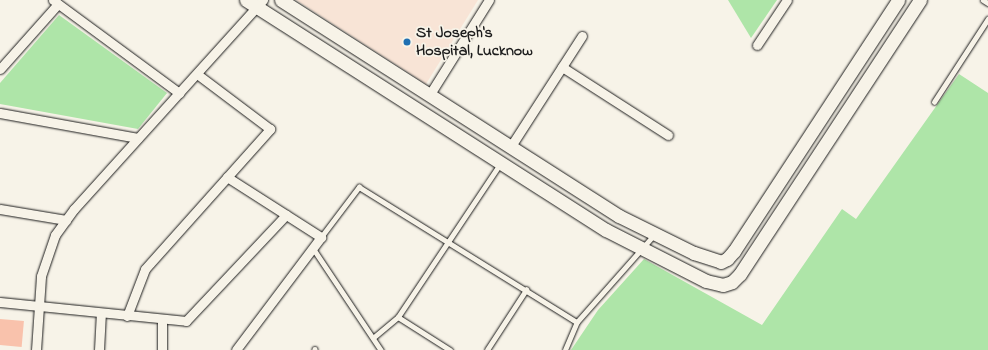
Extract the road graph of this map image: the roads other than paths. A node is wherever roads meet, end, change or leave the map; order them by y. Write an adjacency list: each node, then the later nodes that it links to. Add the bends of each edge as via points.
1 (246, 0): 10 (street)
2 (281, 0): 18 (street)
3 (489, 0): 18 (street)
4 (787, 0): 13 (street)
5 (898, 0): 29 (street, via 727,259 712,260)
6 (920, 0): 33 (street, via 732,282 723,285 706,281)
7 (983, 0): 9 (lane)
8 (55, 2): 15 (street); 17 (street)
9 (988, 3)
10 (260, 4): 16 (street); 24 (street)
11 (988, 19): 19 (lane)
12 (582, 36): 14 (street)
13 (757, 45)
14 (562, 67): 21 (street); 23 (street)
15 (0, 69)
16 (197, 74): 17 (street); 25 (street, via 270,129)
17 (179, 93): 22 (street)
18 (430, 94): 23 (street)
19 (934, 102)
20 (0, 113): 22 (street)
21 (668, 135)
22 (138, 138): 28 (street)
23 (511, 146): 29 (street, via 619,216)
24 (501, 163): 31 (lane); 33 (street, via 606,230)
25 (227, 177): 27 (street); 38 (street, via 145,269)
26 (0, 209): 28 (street)
27 (286, 215): 30 (street); 40 (street, via 186,321)
28 (66, 220): 36 (street, via 55,235 40,276)
29 (655, 234): 33 (lane)
30 (321, 237): 31 (lane, via 359,187); 32 (street)
31 (448, 242): 34 (lane); 39 (lane)
32 (313, 248): 42 (lane); 46 (street)
33 (644, 249): 41 (lane)
34 (526, 290): 41 (lane); 49 (lane)
35 (0, 302): 36 (street)
36 (38, 307): 37 (street); 43 (street)
37 (101, 314): 38 (street); 44 (street)
38 (127, 316): 40 (street)
39 (398, 317): 42 (lane); 48 (lane)
40 (162, 319): 45 (street)
41 (577, 322): 50 (lane)
42 (373, 338): 47 (lane)
43 (36, 350)
44 (99, 350)
45 (162, 350)
46 (236, 350)
47 (381, 350)
48 (450, 350)
49 (487, 350)
50 (565, 350)

